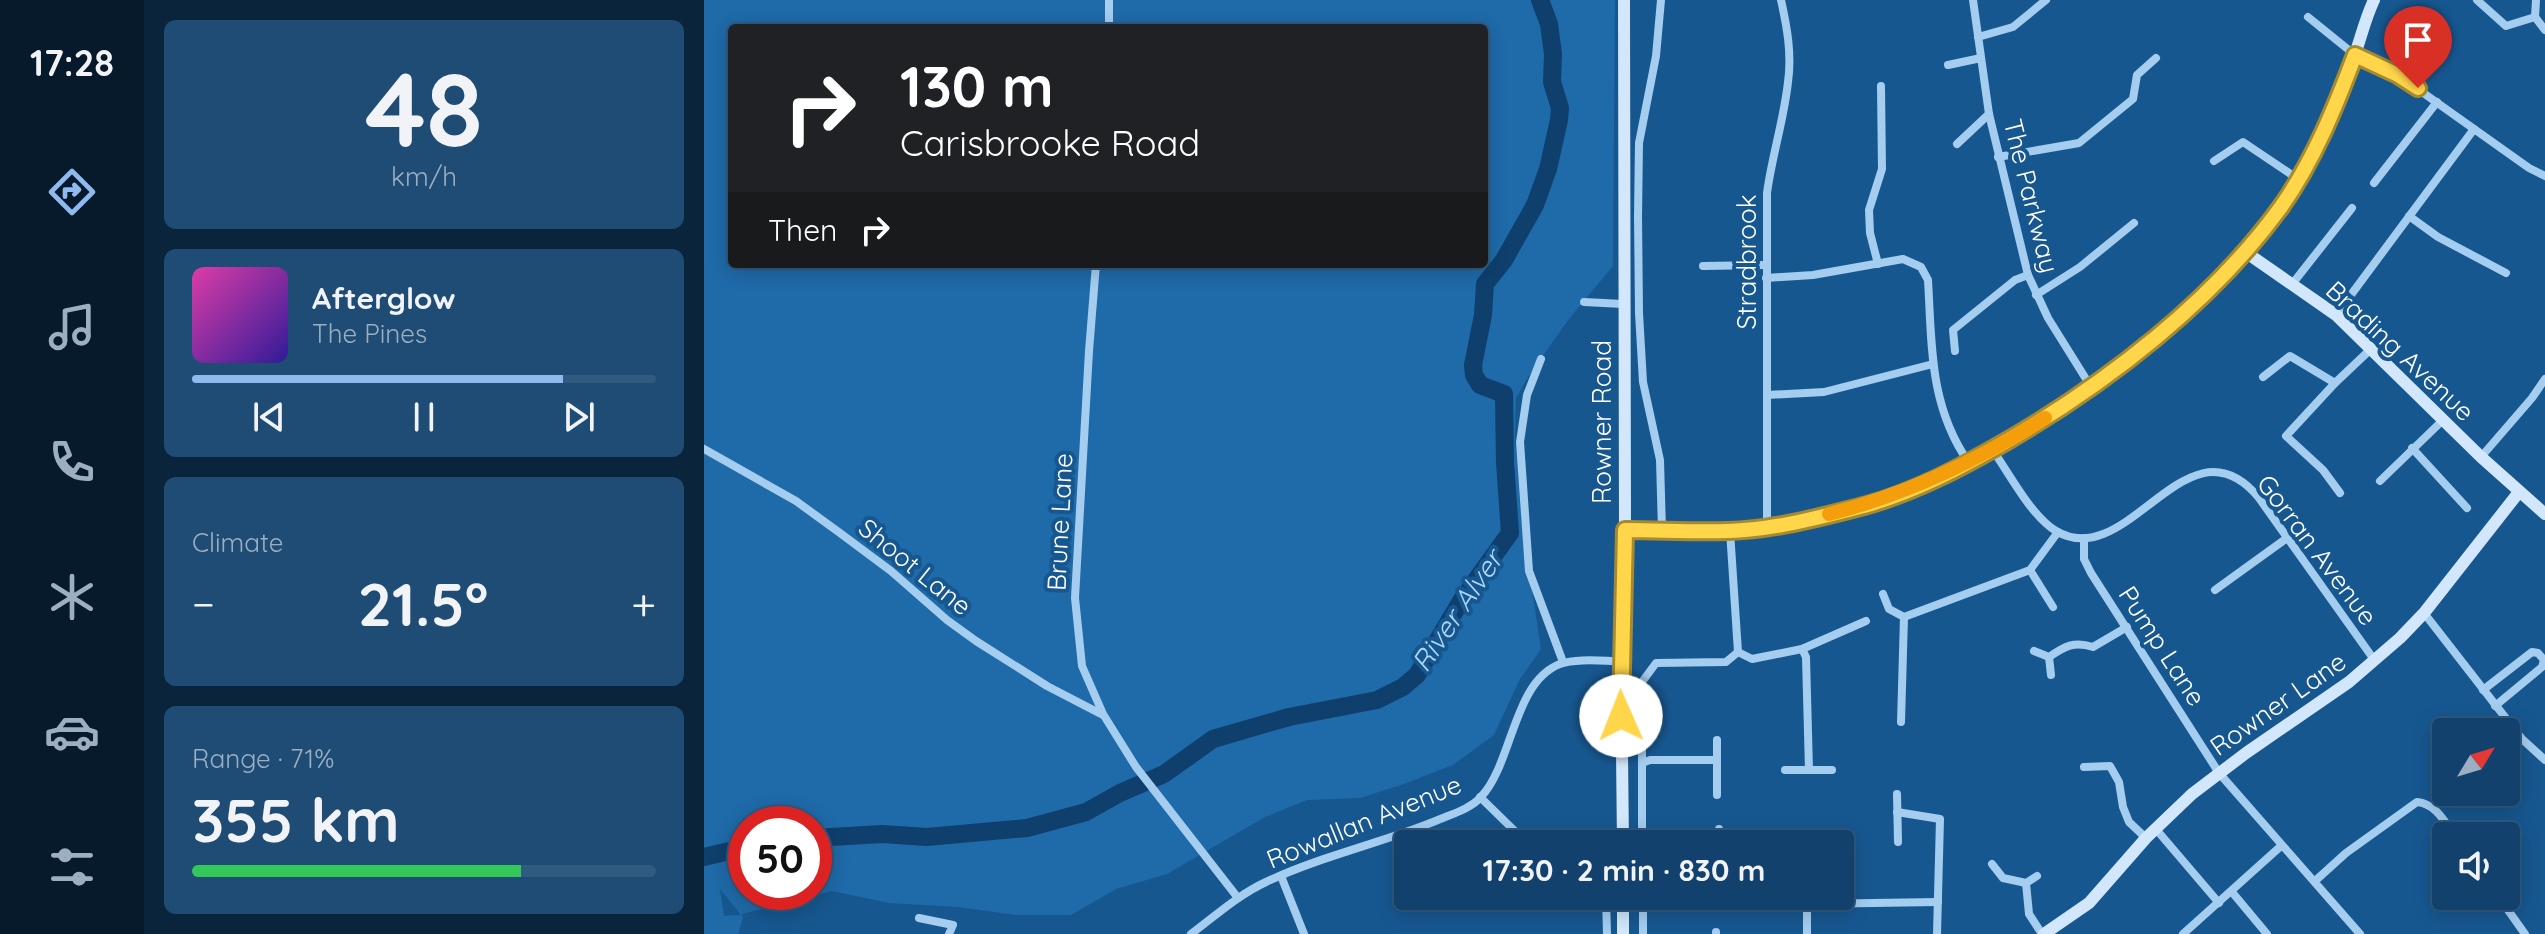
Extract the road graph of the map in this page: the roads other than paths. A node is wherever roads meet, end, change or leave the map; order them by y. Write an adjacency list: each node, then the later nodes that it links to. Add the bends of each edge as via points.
1 (1109, 0): 12 (street)
2 (1624, 0): 43 (street, Rowner Road)
3 (1661, 0): 67 (street, via 1639,143 1638,216 1643,382 1660,460)
4 (1781, 0): 34 (street, Stradbrook, via 1789,80 1771,160)
5 (1973, 0): 14 (street, The Parkway)
6 (2046, 0): 14 (street, via 2013,27)
7 (2374, 0): 15 (street)
8 (2477, 0): 11 (street, via 2506,26)
9 (2536, 0): 11 (street)
10 (2308, 17): 15 (street)
11 (2535, 17): 13 (street)
12 (1109, 24)
13 (2545, 30)
14 (1978, 37): 16 (street, The Parkway)
15 (2355, 55): 20 (street, via 2398,75); 27 (street, via 2332,115)
16 (1981, 58): 18 (street); 21 (street, The Parkway)
17 (2156, 58): 24 (street, via 2137,75 2133,99 2079,143)
18 (1948, 65)
19 (1881, 86): 33 (street, via 1882,169 1869,210)
20 (2437, 102): 22 (street); 28 (street)
21 (1989, 114): 23 (street); 24 (street, The Parkway)
22 (2474, 129): 26 (street); 30 (street)
23 (1957, 144)
24 (1998, 157): 38 (street, The Parkway)
25 (2214, 161): 27 (street, via 2243,142)
26 (2545, 176)
27 (2298, 179): 32 (street)
28 (2374, 183)
29 (2352, 208): 40 (street)
30 (2409, 216): 37 (street); 44 (street)
31 (2134, 223): 41 (street)
32 (2244, 251): 40 (street, Brading Avenue); 52 (street, via 2166,329)
33 (1878, 264): 39 (street); 48 (street, via 1911,260 1925,273)
34 (1766, 265): 35 (street); 39 (street, Stradbrook)
35 (1703, 266)
36 (1096, 268): 90 (street, Brune Lane, via 1075,598 1082,666)
37 (2506, 273)
38 (2028, 275): 41 (street, The Parkway); 46 (street, via 1953,330)
39 (1766, 278): 53 (street, Stradbrook)
40 (2293, 283): 44 (street, Brading Avenue)
41 (2036, 295): 52 (street, The Parkway)
42 (1584, 302): 43 (street)
43 (1623, 304): 66 (street, Rowner Road)
44 (2336, 315): 45 (street, Brading Avenue)
45 (2372, 348): 51 (street); 54 (street, Brading Avenue)
46 (1955, 351)
47 (1541, 359): 86 (street, via 1527,395 1520,442 1529,571)
48 (1933, 364): 53 (street, via 1824,392); 59 (street, via 1943,415)
49 (2263, 377): 51 (street, via 2290,356)
50 (2545, 379): 58 (street)
51 (2335, 383): 62 (street, via 2286,436)
52 (2091, 387): 57 (street)
53 (1767, 395): 65 (street, Stradbrook)
54 (2443, 420): 55 (street); 58 (street, Brading Avenue)
55 (2412, 448): 60 (street); 63 (street)
56 (704, 449): 90 (street, Shoot Lane, via 796,501 976,641)
57 (1992, 449): 59 (street); 69 (street, via 2037,514)
58 (2481, 457): 61 (street, Brading Avenue)
59 (1969, 463): 65 (street, via 1867,505)
60 (2380, 481)
61 (2519, 492): 64 (street, Brading Avenue); 76 (street, Rowner Lane)
62 (2340, 493)
63 (2467, 508)
64 (2545, 514)
65 (1767, 527): 68 (street)
66 (1625, 530): 67 (street); 84 (street, Rowner Road)
67 (1662, 530): 68 (street)
68 (1730, 531): 82 (street)
69 (2058, 532): 70 (street); 72 (street)
70 (2084, 538): 71 (street, Gorran Avenue, via 2115,530 2187,477 2204,473 2234,477 2249,486); 79 (street, Pump Lane, via 2084,559)
71 (2287, 538): 73 (street); 85 (street, Gorran Avenue)
72 (2030, 570): 75 (street); 77 (street)
73 (2215, 590)
74 (1883, 594): 77 (street, via 1889,609)
75 (2053, 607)
76 (2424, 613): 85 (street, Rowner Lane); 88 (street)
77 (1904, 617): 91 (street)
78 (1866, 621): 80 (street)
79 (2127, 627): 83 (street, via 2094,650 2068,640); 100 (street, Pump Lane)
80 (1802, 649): 82 (street, via 1752,659); 98 (street)
81 (2034, 651): 83 (street)
82 (1738, 652): 95 (street, via 1726,662 1656,663 1642,682)
83 (2049, 657): 87 (street)
84 (1621, 661): 86 (street); 107 (street, Rowner Road)
85 (2375, 661): 100 (street, Rowner Lane)
86 (1563, 662): 103 (street, Rowallan Avenue, via 1539,678 1530,692)
87 (2051, 675)
88 (2483, 690): 89 (street); 89 (street, via 2532,652 2544,660)
89 (2495, 706): 94 (street)
90 (1103, 714): 118 (street, Brune Lane, via 1156,795)
91 (1901, 722)
92 (1717, 740): 93 (street)
93 (1717, 760): 95 (street); 102 (street)
94 (2545, 760)
95 (1642, 763): 108 (street)
96 (2084, 767): 109 (street, via 2110,766 2129,822)
97 (1785, 770): 98 (street)
98 (1809, 770): 99 (street)
99 (1832, 770)
100 (2219, 773): 109 (street, Rowner Lane); 111 (street, Pump Lane)
101 (1897, 794): 104 (street)
102 (1717, 795)
103 (1480, 797): 106 (street); 113 (street, Rowallan Avenue, via 1425,825)
104 (1897, 812): 110 (street); 119 (street, via 1940,819)
105 (2445, 822): 115 (street, via 2436,809 2417,802)
106 (1514, 830)
107 (1623, 830)
108 (1642, 830)
109 (2150, 833): 120 (street); 134 (street, Rowner Lane, via 2089,903)
110 (1898, 842)
111 (2281, 846): 115 (street, Pump Lane); 117 (street)
112 (1992, 864): 116 (street, via 2003,878)
113 (1281, 876): 118 (street, Rowallan Avenue); 128 (street)
114 (2037, 876): 116 (street)
115 (2315, 881): 137 (street, Pump Lane)
116 (2026, 883): 134 (street, via 2029,914)
117 (2232, 892): 120 (street); 136 (street)
118 (1238, 898): 127 (street, Rowallan Avenue)
119 (1938, 902): 132 (street, via 1807,904); 133 (street)
120 (2219, 903): 135 (street)
121 (1606, 910): 129 (street)
122 (1623, 910): 130 (street)
123 (1643, 910): 131 (street)
124 (2508, 910): 138 (street)
125 (919, 918): 126 (street, via 953,925)
126 (949, 934)
127 (1191, 934)
128 (1304, 934)
129 (1607, 934)
130 (1623, 934)
131 (1643, 934)
132 (1807, 934)
133 (1937, 934)
134 (2043, 934)
135 (2183, 934)
136 (2267, 934)
137 (2360, 934)
138 (2525, 934)

